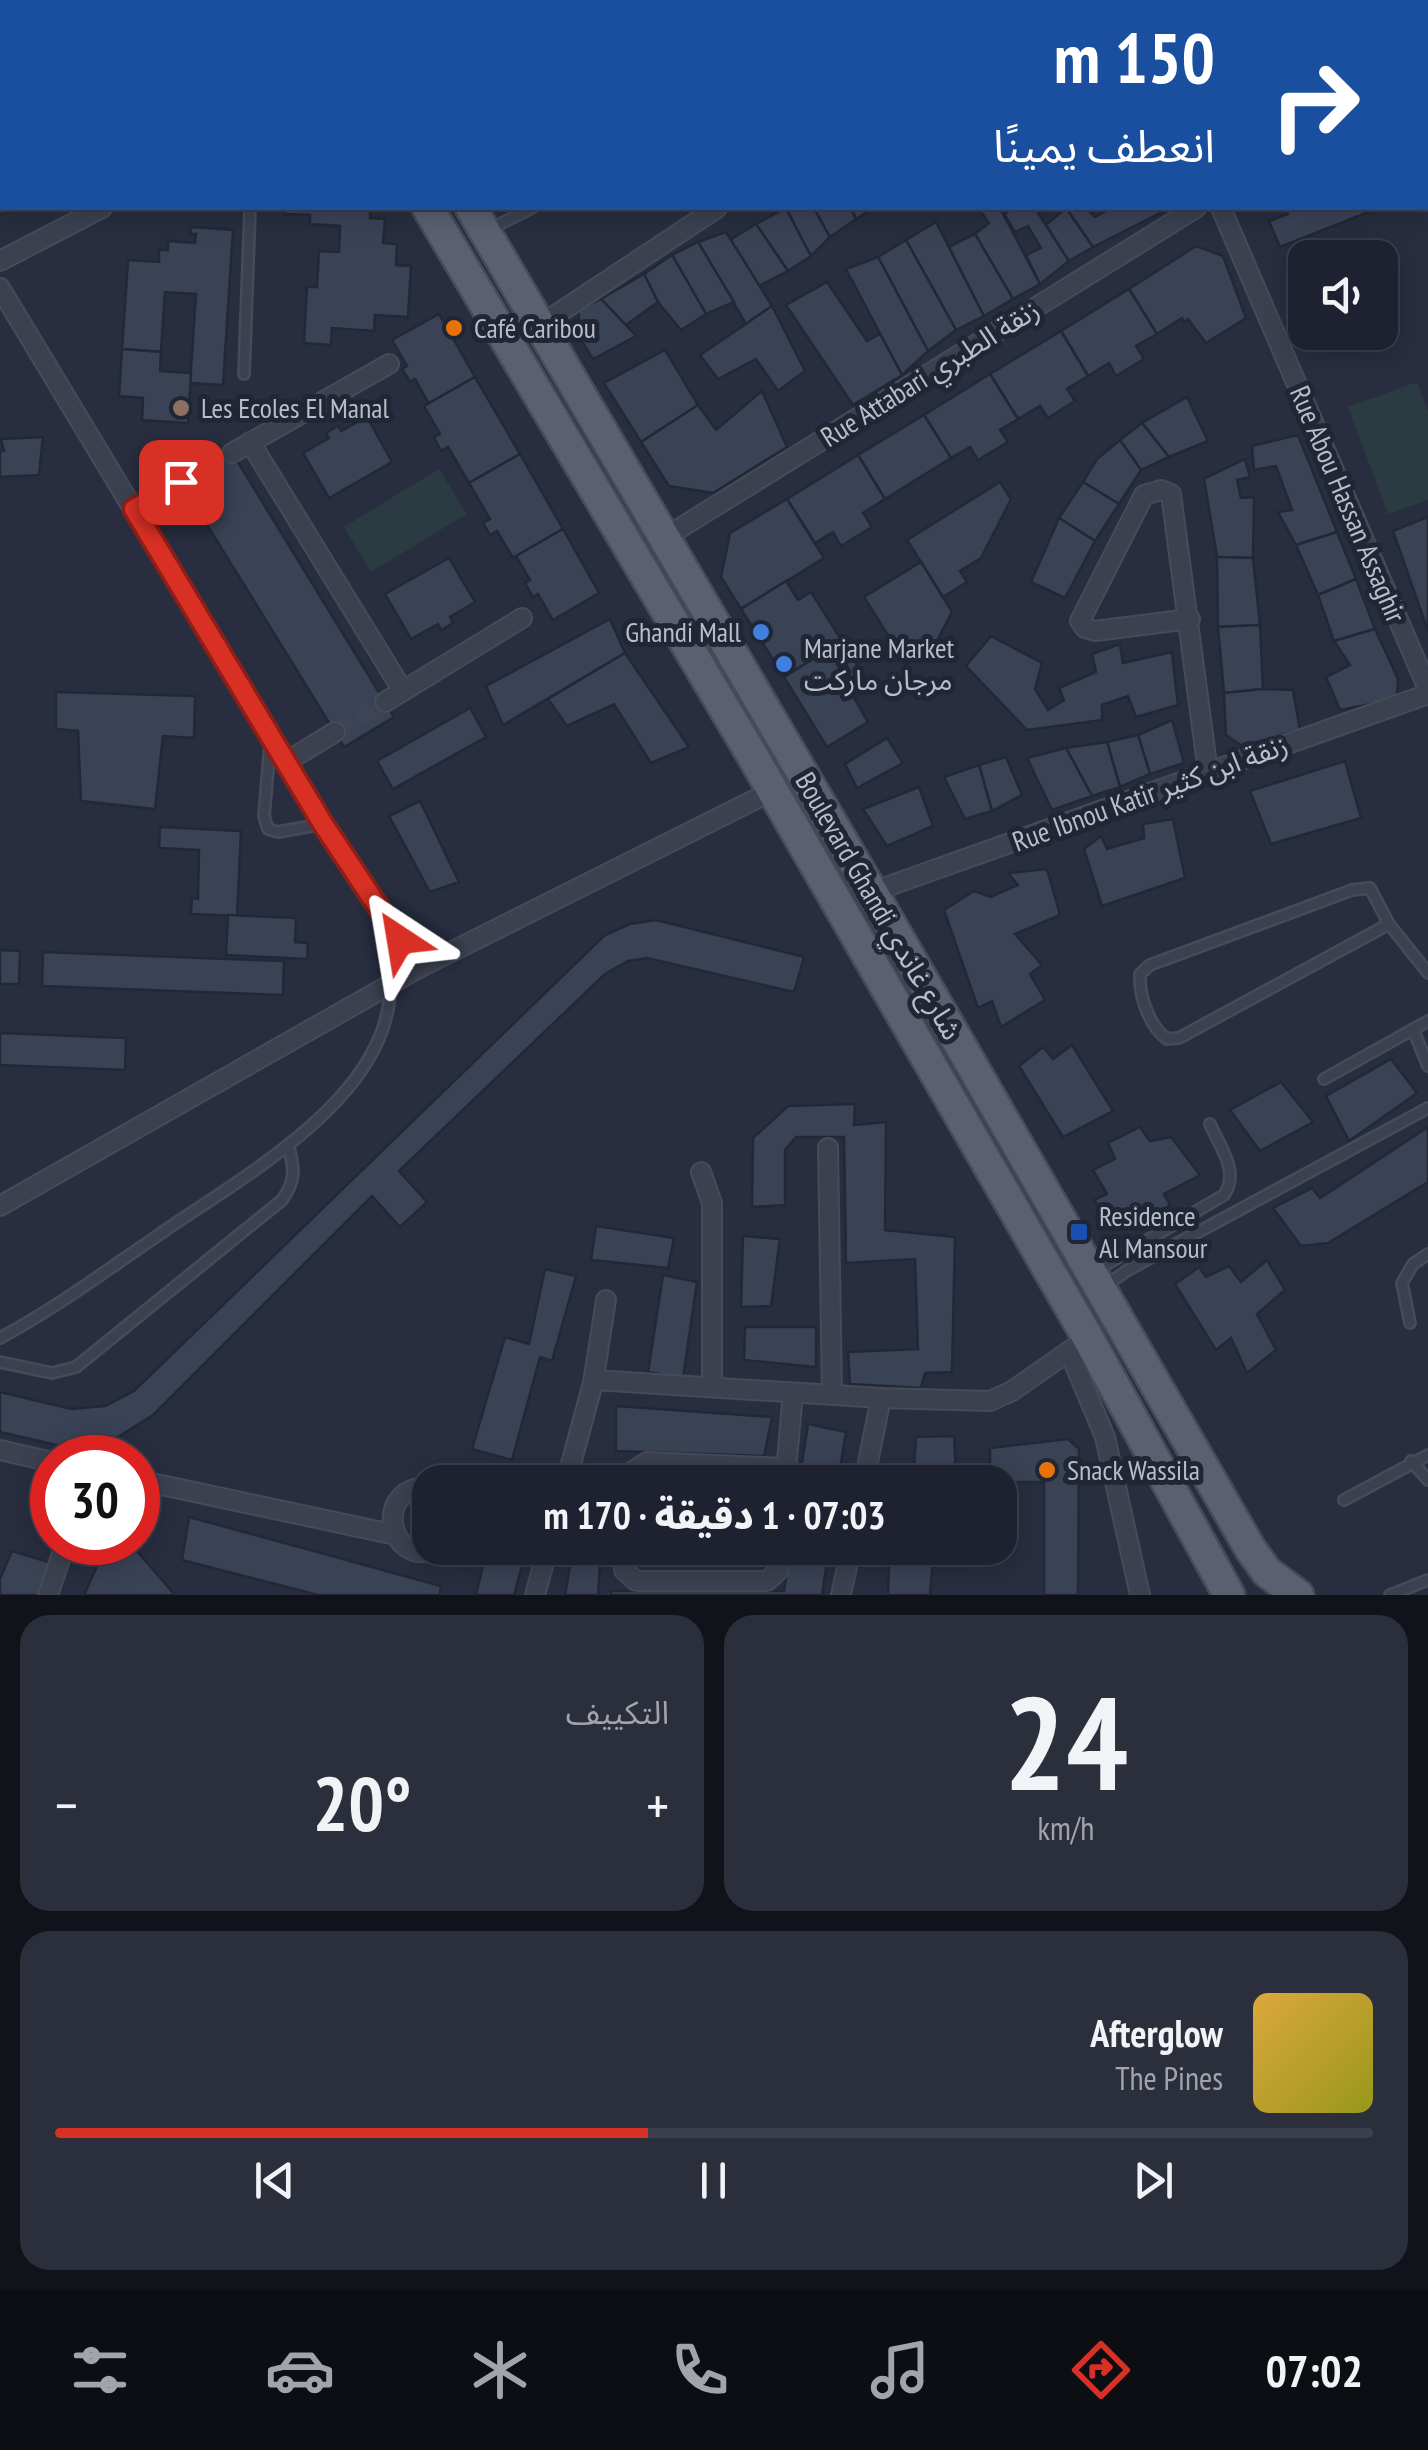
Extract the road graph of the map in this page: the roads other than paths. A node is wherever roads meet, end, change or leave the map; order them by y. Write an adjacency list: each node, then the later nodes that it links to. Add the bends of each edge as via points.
1 (98, 210): 9 (street)
2 (250, 210): 13 (lane)
3 (429, 210): 28 (main road, Boulevard Ghandi شارع غاندي)
4 (523, 210): 8 (lane)
5 (715, 210): 11 (street)
6 (1193, 210): 18 (street, Rue Attabari زنقة الطبري)
7 (1223, 210): 22 (street, Rue Abou Hassan Assaghir)
8 (478, 220): 11 (main road, Boulevard Ghandi شارع غاندي)
9 (0, 261)
10 (0, 288): 17 (street)
11 (539, 326): 18 (main road, Boulevard Ghandi شارع غاندي)
12 (389, 364): 14 (street)
13 (244, 374)
14 (250, 442): 15 (street); 21 (street)
15 (232, 453)
16 (181, 482): 17 (street)
17 (134, 509): 25 (street)
18 (664, 538): 30 (main road, Boulevard Ghandi شارع غاندي)
19 (522, 618): 21 (street)
20 (1190, 619): 20 (street, via 1171,494 1152,491 1144,495 1080,621 1094,630); 27 (street)
21 (403, 690): 23 (street)
22 (1428, 692): 27 (street, Rue Ibnou Katir زنقة ابن كثير)
23 (385, 702)
24 (335, 732): 26 (street)
25 (271, 736): 26 (street); 29 (lane, via 268,829)
26 (286, 762): 29 (street)
27 (1208, 772): 30 (street, Rue Ibnou Katir زنقة ابن كثير)
28 (772, 791): 32 (street); 50 (main road, Boulevard Ghandi شارع غاندي)
29 (323, 824): 32 (street)
30 (872, 892): 46 (main road, Boulevard Ghandi شارع غاندي)
31 (1389, 924): 31 (lane, via 1370,888 1352,890 1150,965 1140,974 1139,990 1158,1033 1179,1038); 33 (lane)
32 (419, 968): 34 (street)
33 (1428, 972)
34 (390, 984): 41 (lane, via 390,1011 370,1058); 44 (street)
35 (1428, 1021): 36 (lane)
36 (1413, 1029): 37 (lane); 38 (lane)
37 (1428, 1066)
38 (1324, 1079)
39 (1428, 1108): 46 (lane, via 1128,1270)
40 (1210, 1124): 46 (lane, via 1232,1172 1224,1195)
41 (288, 1145): 49 (lane); 51 (lane, via 296,1172 282,1200 76,1367 52,1373)
42 (828, 1148): 55 (street)
43 (701, 1172): 53 (street, via 712,1203)
44 (1, 1204)
45 (1428, 1254): 48 (lane, via 1402,1283)
46 (1097, 1280): 83 (main road, Boulevard Ghandi شارع غاندي, via 1251,1550)
47 (606, 1300): 52 (street)
48 (1410, 1322)
49 (0, 1338)
50 (1078, 1344): 56 (street, via 1002,1398); 81 (street); 82 (main road, Boulevard Ghandi شارع غاندي)
51 (0, 1362)
52 (594, 1380): 53 (street); 61 (street)
53 (712, 1388): 54 (street)
54 (793, 1393): 55 (street); 64 (street)
55 (832, 1395): 56 (street)
56 (882, 1398): 65 (street)
57 (0, 1450): 59 (street)
58 (1428, 1455): 60 (lane)
59 (30, 1457)
60 (1412, 1461): 66 (lane); 69 (lane)
61 (571, 1465)
62 (642, 1465): 63 (street)
63 (677, 1465)
64 (787, 1465)
65 (868, 1465)
66 (1428, 1480)
67 (160, 1485): 70 (street)
68 (412, 1490): 70 (street, via 392,1515)
69 (1344, 1500)
70 (396, 1535): 71 (street)
71 (412, 1549)
72 (58, 1565): 78 (street)
73 (543, 1565): 79 (street)
74 (624, 1565): 75 (street, via 636,1581 767,1581)
75 (778, 1565)
76 (847, 1565): 80 (street)
77 (1428, 1580): 84 (lane)
78 (48, 1595)
79 (534, 1595)
80 (841, 1595)
81 (1140, 1595)
82 (1229, 1595)
83 (1298, 1595)
84 (1390, 1595)

